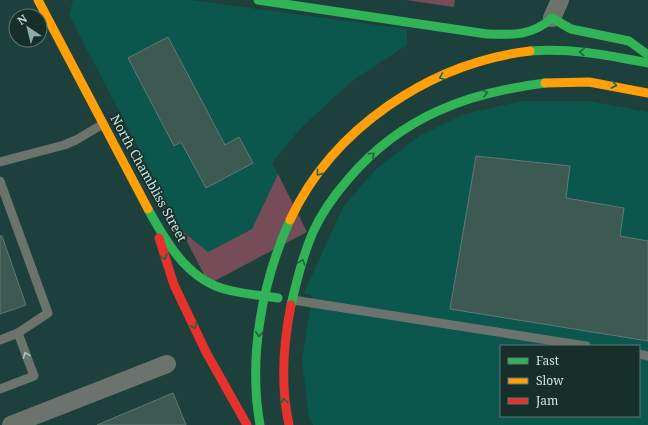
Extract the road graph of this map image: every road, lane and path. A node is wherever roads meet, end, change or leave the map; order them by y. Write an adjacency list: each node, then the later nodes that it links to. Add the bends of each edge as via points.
1 (38, 0): 9 (main road, North Chambliss Street)
2 (258, 0): 4 (main road)
3 (560, 0): 5 (street)
4 (349, 7): 5 (main road, via 487,34 514,35 535,32)
5 (552, 18): 6 (main road, via 571,29 585,33 629,40)
6 (648, 55)
7 (648, 63): 13 (main road, one-way to 13, via 593,52 545,51 506,55 439,77 398,100 342,146 313,181 299,202 288,226 276,256)
8 (648, 93): 14 (main road, one-way to 8, via 311,237 328,206 371,155 416,121 445,106 485,93 555,81 604,83)
9 (103, 124): 10 (lane, via 64,145); 12 (main road, North Chambliss Street)
10 (0, 162)
11 (0, 181): 15 (lane, via 48,313)
12 (155, 221): 13 (main road, North Chambliss Street, via 181,259 206,281 241,294); 21 (main road, one-way to 21, via 174,285 206,352)
13 (265, 296): 14 (main road, North Chambliss Street); 22 (main road, one-way to 22, via 258,332 256,369)
14 (292, 300): 17 (lane); 23 (main road, one-way to 14, via 284,402 283,370 285,335)
15 (18, 333): 16 (lane); 19 (lane, one-way to 15, via 34,376)
16 (0, 340)
17 (580, 345)
18 (167, 364): 20 (street)
19 (0, 389)
20 (11, 425)
21 (247, 425)
22 (260, 425)
23 (289, 425)

